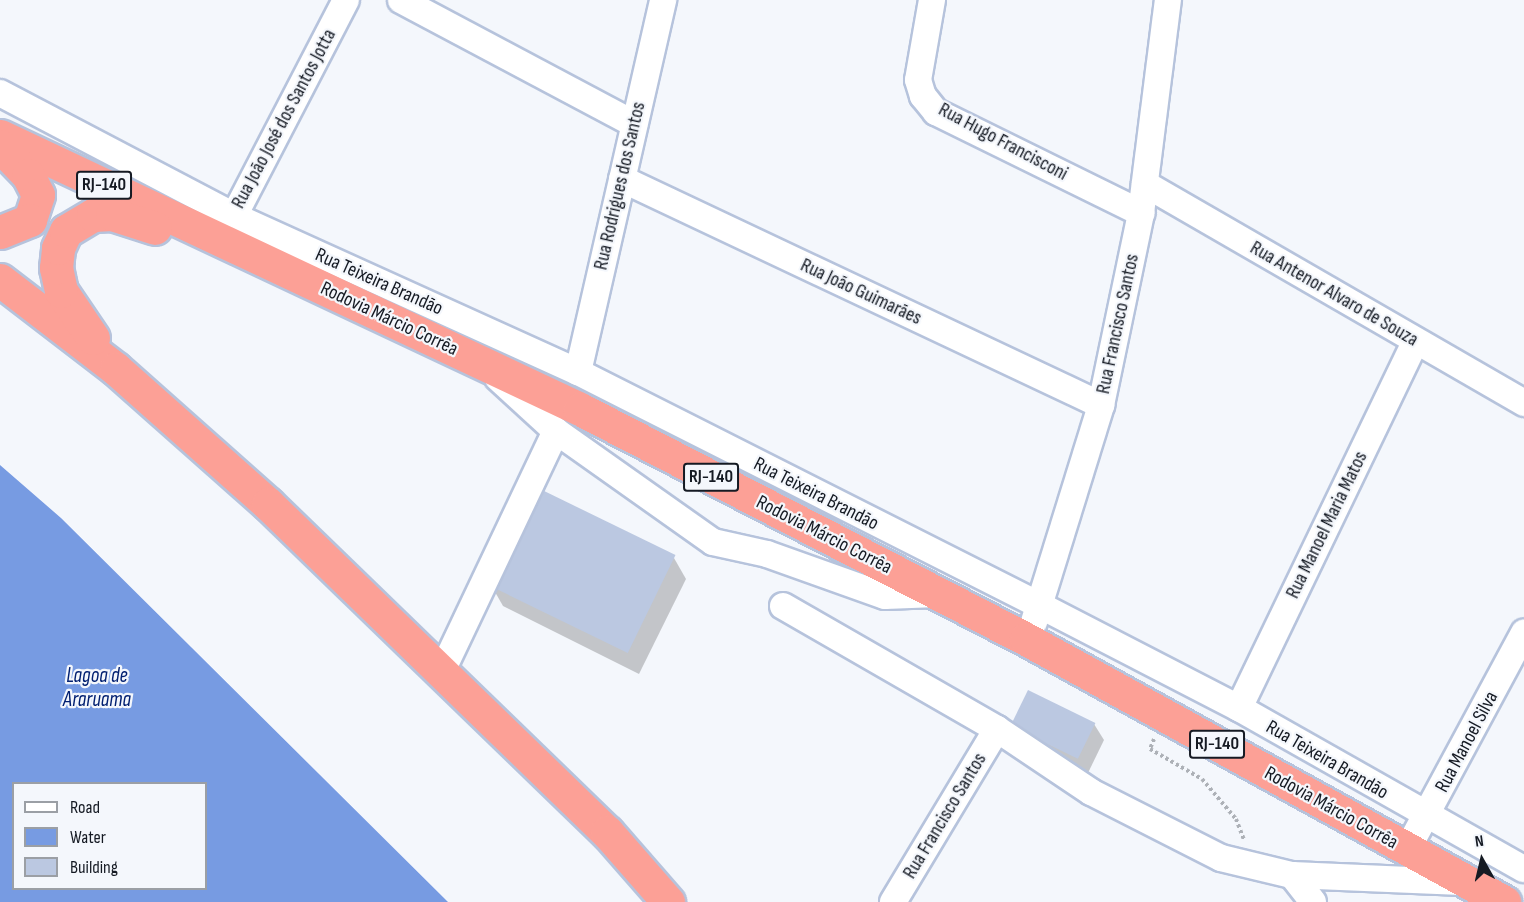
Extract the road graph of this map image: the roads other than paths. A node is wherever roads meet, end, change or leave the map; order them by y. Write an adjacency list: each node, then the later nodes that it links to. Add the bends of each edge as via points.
1 (346, 0): 13 (street, Rua João José dos Santos Jotta)
2 (401, 0): 7 (street)
3 (663, 0): 7 (street, Rua Rodrigues dos Santos)
4 (932, 0): 12 (street, Rua Hugo Francisconi, via 918,80 923,96 936,112)
5 (1168, 0): 11 (street, Rua Francisco Santos)
6 (0, 93): 13 (street, Rua Teixeira Brandão)
7 (634, 124): 10 (street, Rua Rodrigues dos Santos)
8 (0, 136): 13 (highway, Rodovia Márcio Corrêa / RJ-140)
9 (0, 146): 14 (highway, via 28,174 38,195 30,220)
10 (622, 179): 19 (street, Rua Rodrigues dos Santos); 21 (street, Rua João Guimarães)
11 (1145, 184): 12 (street, Rua Francisco Santos); 16 (street, Rua Antenor Alvaro de Souza)
12 (1141, 213): 21 (street, Rua Francisco Santos)
13 (223, 230): 17 (highway, Rodovia Márcio Corrêa / RJ-140); 18 (highway, via 153,227 112,214 93,215 66,231 58,248 56,268 61,291); 19 (street, Rua Teixeira Brandão)
14 (0, 232)
15 (0, 280): 18 (highway)
16 (1416, 341): 20 (street, Rua Antenor Alvaro de Souza); 29 (street, Rua Manoel Maria Matos)
17 (483, 364): 22 (street); 23 (highway, Rodovia Márcio Corrêa / RJ-140, via 580,409)
18 (116, 369): 28 (highway, via 268,504)
19 (578, 372): 25 (street, Rua Teixeira Brandão)
20 (1524, 403)
21 (1101, 405): 25 (street, Rua Francisco Santos)
22 (556, 431): 23 (street, via 712,542 767,554 885,596); 28 (street)
23 (937, 594): 27 (highway, Rodovia Márcio Corrêa / RJ-140)
24 (783, 606): 30 (street)
25 (1041, 606): 27 (street, Rua Francisco Santos); 29 (street, Rua Teixeira Brandão)
26 (1524, 633): 31 (street, Rua Manoel Silva)
27 (1026, 639): 32 (highway, Rodovia Márcio Corrêa / RJ-140)
28 (443, 669): 36 (highway, via 608,832)
29 (1239, 708): 31 (street, Rua Teixeira Brandão)
30 (997, 729): 34 (street, via 1128,813 1221,858); 37 (street, Rua Francisco Santos)
31 (1427, 818): 32 (street, Rua Manoel Silva); 33 (street, Rua Teixeira Brandão)
32 (1407, 850): 35 (highway, Rodovia Márcio Corrêa / RJ-140)
33 (1524, 869)
34 (1292, 876): 35 (street); 38 (street)
35 (1462, 882): 39 (highway, Rodovia Márcio Corrêa / RJ-140)
36 (668, 902)
37 (893, 902)
38 (1313, 902)
39 (1504, 902)

